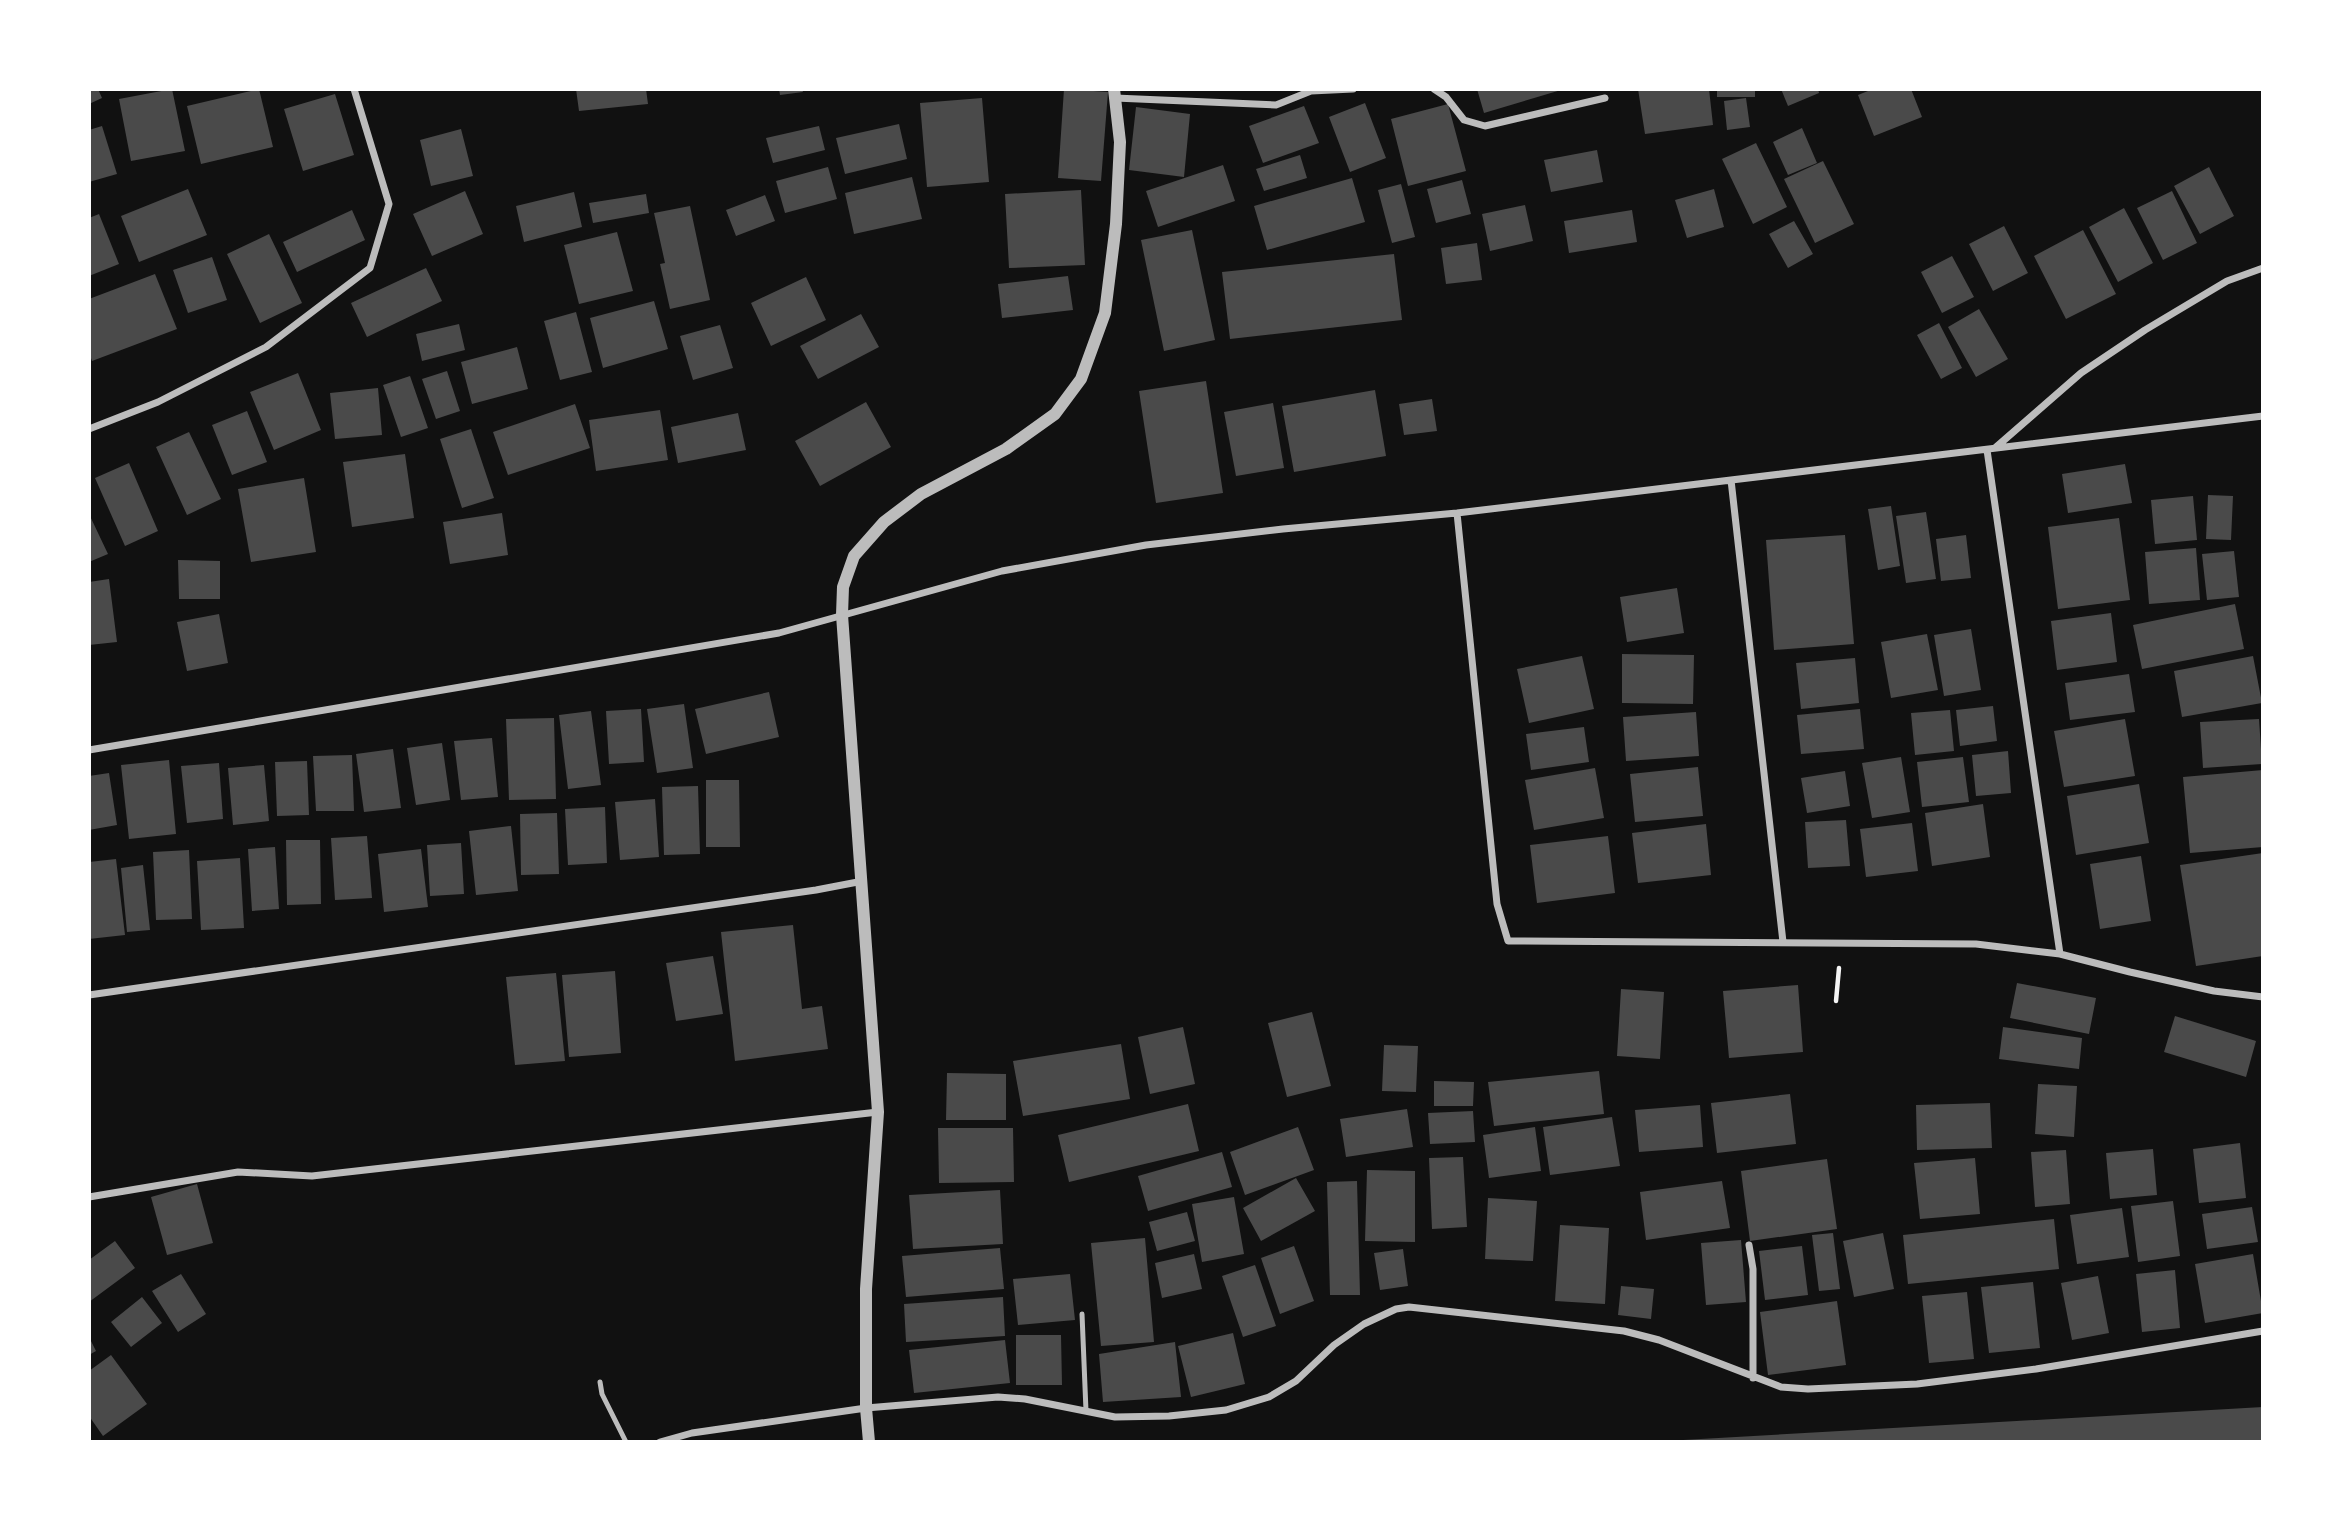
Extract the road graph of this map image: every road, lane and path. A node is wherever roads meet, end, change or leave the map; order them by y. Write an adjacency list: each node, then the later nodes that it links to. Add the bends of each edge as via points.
1 (354, 89): 8 (street, via 389,204 370,268 266,347 158,402)
2 (1353, 89): 4 (street, via 1311,90 1276,105)
3 (1434, 89): 5 (street, via 1464,120 1485,126)
4 (1114, 93): 12 (street, via 1120,142 1113,250 1105,313 1082,379 1055,414 1006,449 921,494 884,522 854,556 843,587)
5 (1605, 98)
6 (2263, 268): 9 (street, via 2227,281 2145,330 2081,373)
7 (2263, 416): 9 (street)
8 (89, 429)
9 (1991, 449): 10 (street); 17 (street)
10 (1731, 480): 11 (street); 15 (street)
11 (1457, 513): 12 (street, via 1283,528 1072,557 1002,571); 15 (street, via 1497,904 1508,941)
12 (842, 615): 13 (street, via 779,634); 14 (street)
13 (89, 750)
14 (863, 881): 18 (street); 21 (street)
15 (1783, 942): 16 (street)
16 (1840, 942): 17 (street, via 1976,944); 20 (path)
17 (2060, 954): 19 (street, via 2214,991)
18 (89, 995)
19 (2263, 997)
20 (1836, 1002)
21 (878, 1112): 22 (street, via 312,1176 238,1171); 28 (street, via 866,1289)
22 (89, 1198)
23 (1749, 1245): 26 (street)
24 (1082, 1314): 29 (lane)
25 (2263, 1331): 26 (street, via 1917,1384 1808,1389)
26 (1754, 1378): 29 (street, via 1660,1340 1624,1331 1409,1307 1364,1324 1296,1381 1269,1397 1226,1410 1169,1416 1115,1417)
27 (600, 1382): 30 (lane)
28 (866, 1408): 29 (street, via 998,1398); 31 (street, via 692,1433); 32 (street)
29 (1086, 1411)
30 (626, 1442)
31 (660, 1442)
32 (869, 1442)

